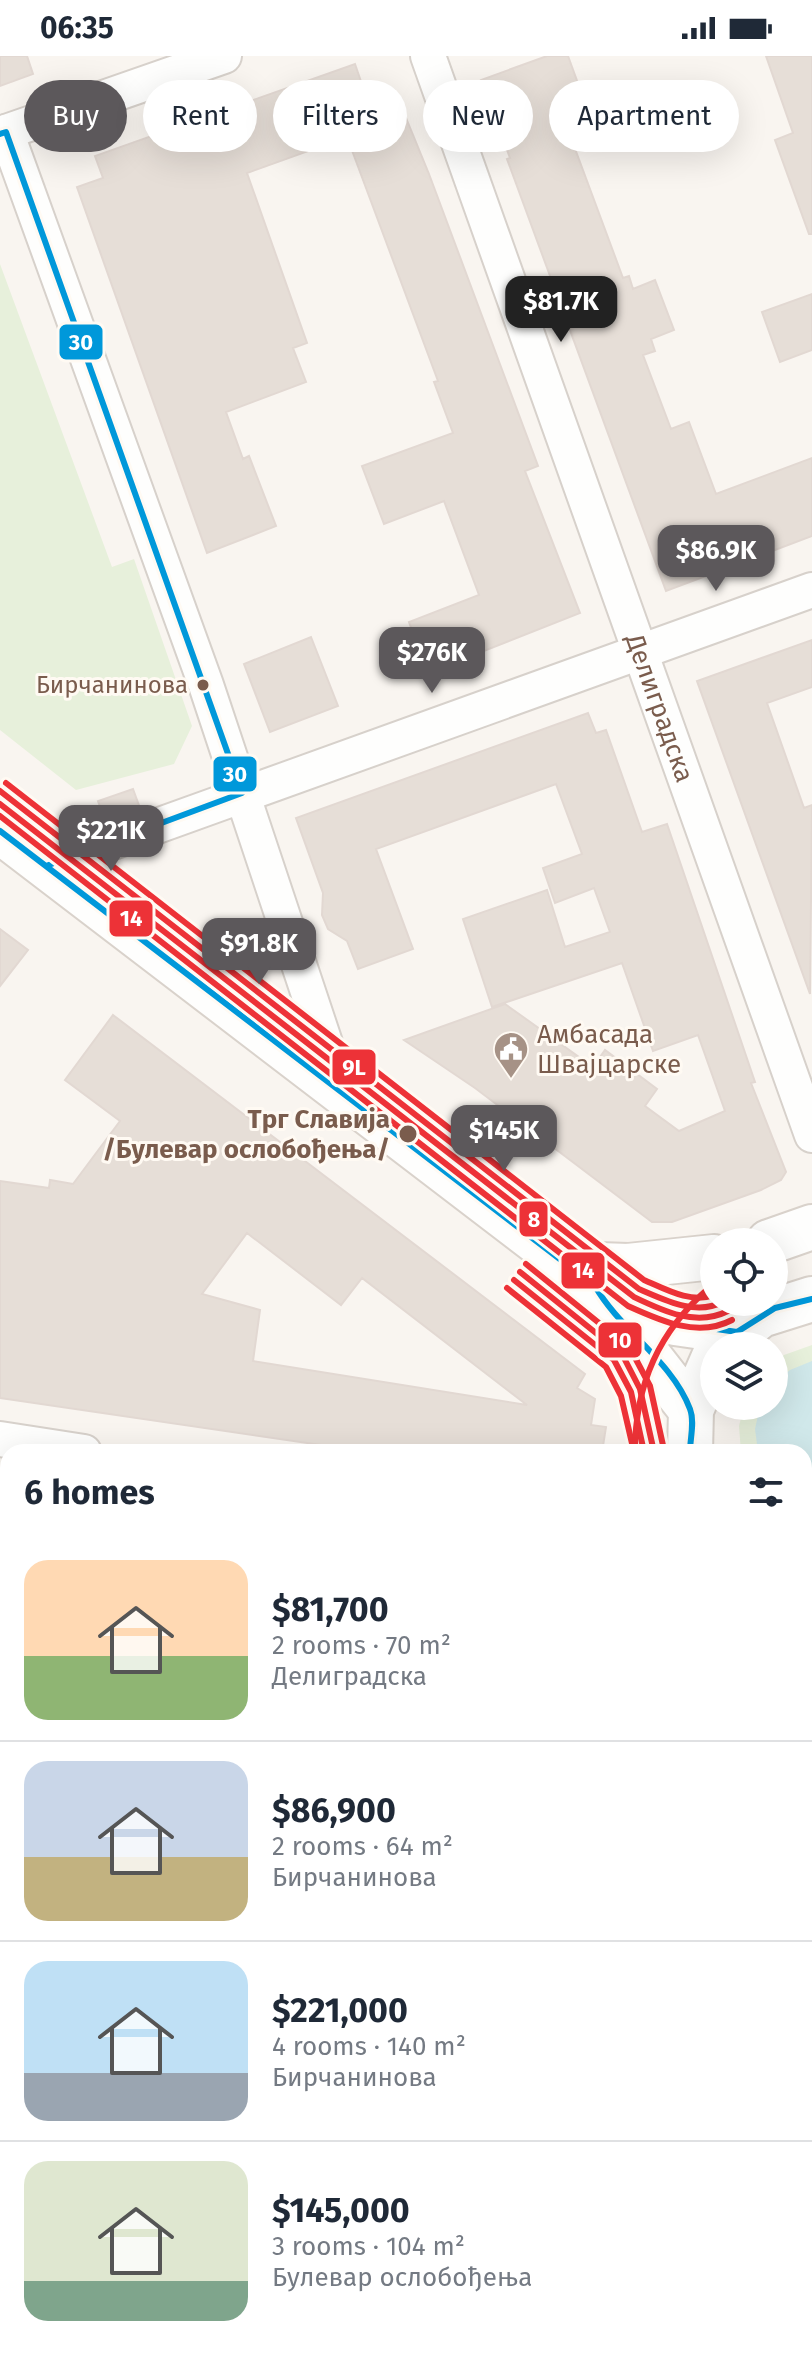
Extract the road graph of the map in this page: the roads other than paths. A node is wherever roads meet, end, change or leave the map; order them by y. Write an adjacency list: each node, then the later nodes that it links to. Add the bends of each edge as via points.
1 (224, 56): 3 (street)
2 (428, 56): 5 (street, Делиградска)
3 (3, 133): 6 (street)
4 (812, 590): 5 (street)
5 (640, 652): 6 (street); 10 (street, Делиградска)
6 (242, 793): 8 (street); 9 (street)
7 (0, 831): 8 (main road)
8 (46, 866): 9 (main road)
9 (341, 1091): 14 (main road)
10 (812, 1135)
11 (812, 1227): 12 (main road)
12 (788, 1235)
13 (700, 1259): 14 (main road)
14 (581, 1275): 17 (main road); 19 (main road, via 666,1374)
15 (812, 1299): 16 (main road, via 775,1308)
16 (742, 1332)
17 (700, 1334)
18 (700, 1383): 19 (main road)
19 (691, 1431)
20 (0, 1439): 21 (street)
21 (32, 1444)

